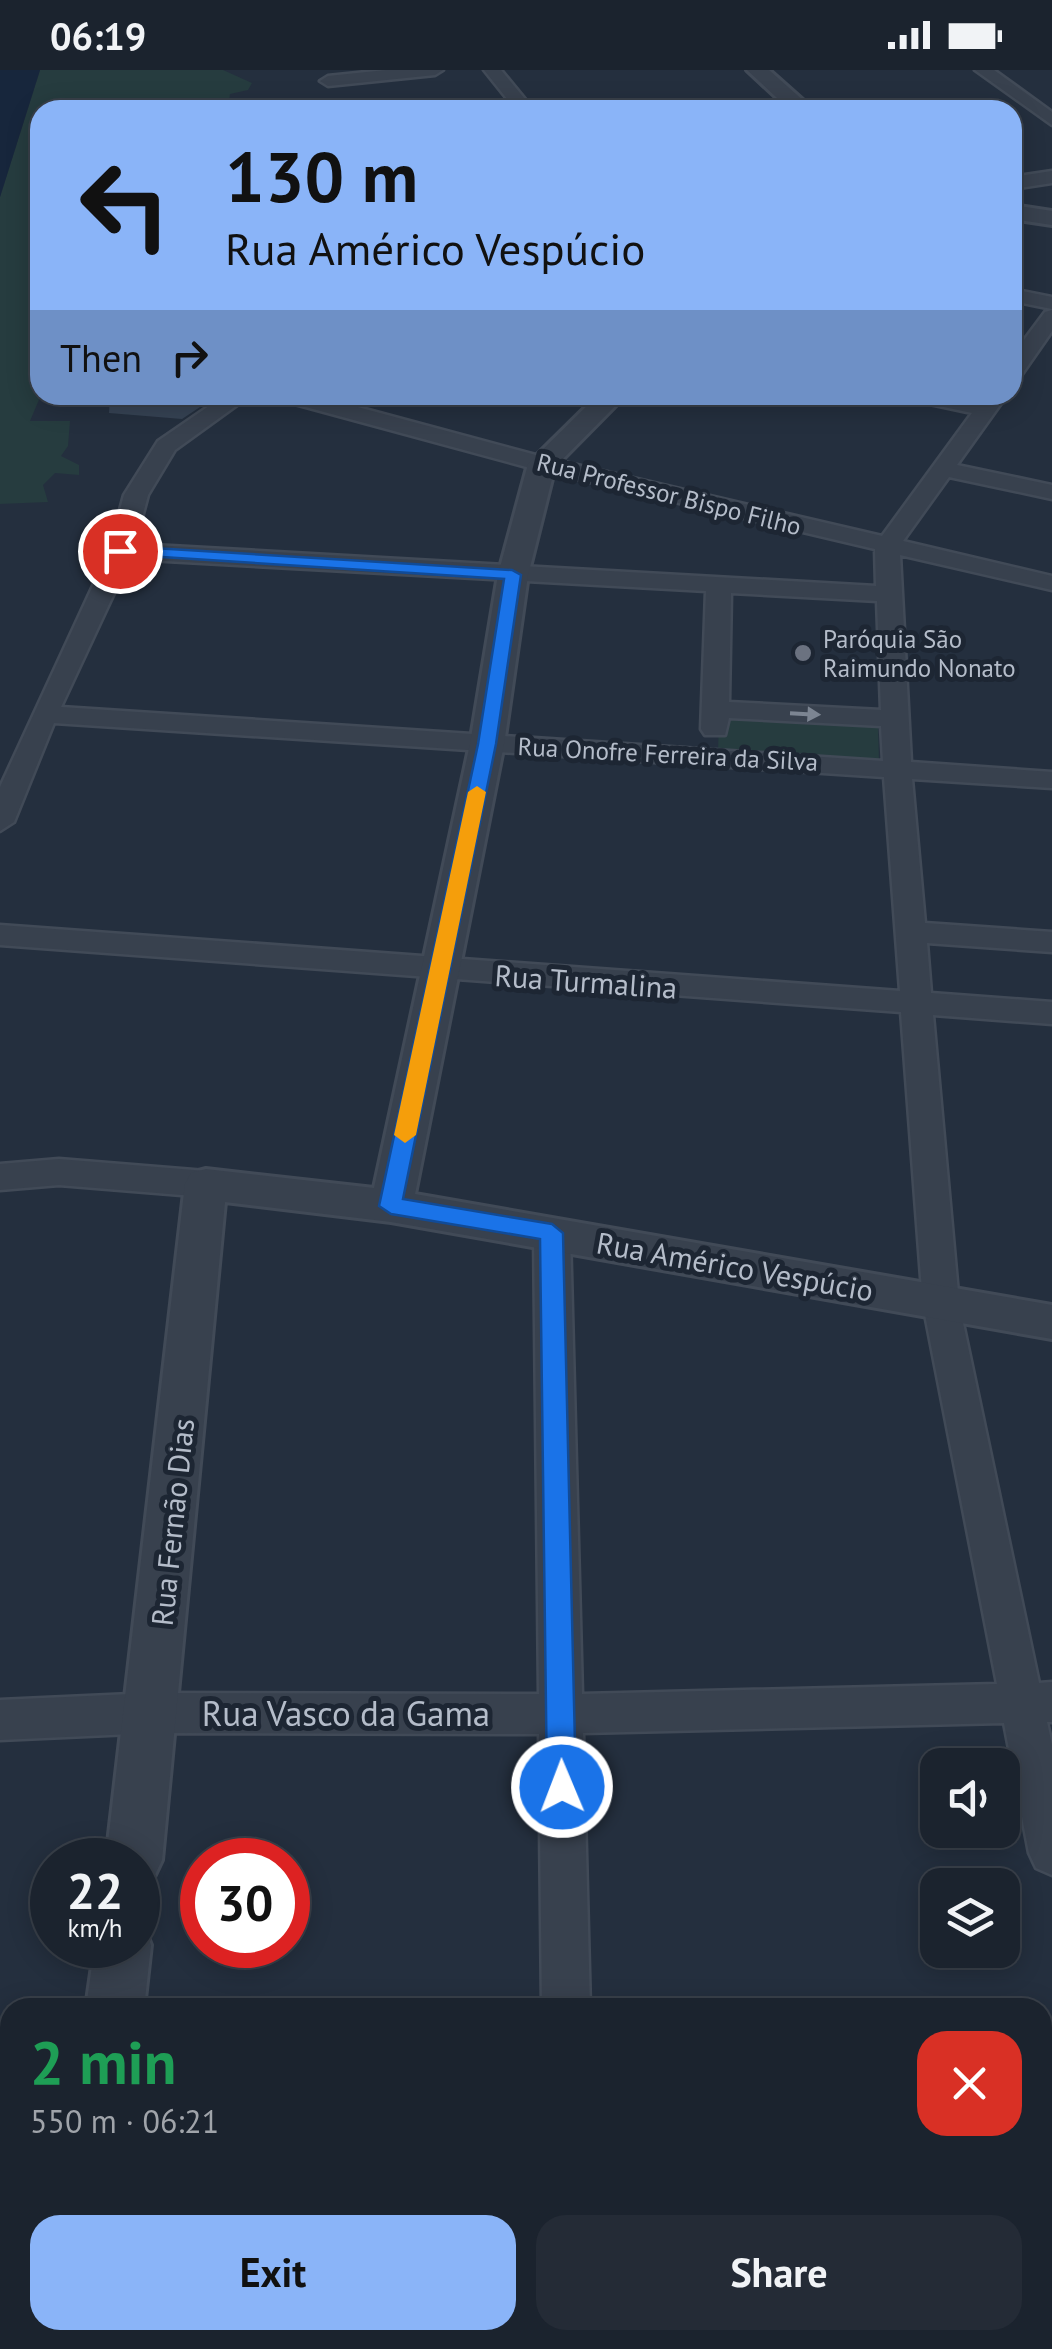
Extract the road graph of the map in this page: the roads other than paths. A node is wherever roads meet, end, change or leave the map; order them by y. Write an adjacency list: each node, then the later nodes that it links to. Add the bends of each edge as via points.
1 (435, 70): 5 (street)
2 (492, 70): 6 (street)
3 (757, 70): 7 (street)
4 (983, 70): 8 (street)
5 (328, 82)
6 (517, 100)
7 (791, 100)
8 (1052, 120)
9 (1052, 178): 10 (street)
10 (1022, 182)
11 (1022, 214): 12 (street)
12 (1052, 218)
13 (1022, 297): 14 (street)
14 (1052, 302)
15 (1052, 316): 16 (street)
16 (1022, 358)
17 (225, 405): 25 (street, via 166,446 136,495)
18 (325, 405): 21 (street, Rua Professor Bispo Filho)
19 (603, 405): 21 (street)
20 (989, 405): 22 (street)
21 (542, 464): 24 (street, Rua Professor Bispo Filho); 26 (street)
22 (944, 469): 23 (street); 24 (street)
23 (1052, 492)
24 (887, 546): 27 (street, Rua Professor Bispo Filho); 29 (street)
25 (120, 551): 26 (street); 31 (street)
26 (512, 575): 28 (street); 33 (street)
27 (1052, 583)
28 (719, 585): 29 (street); 30 (street)
29 (891, 594): 32 (street)
30 (715, 709): 32 (street, one-way to 32); 34 (street)
31 (44, 714): 33 (street, Rua Onofre Ferreira da Silva); 37 (street)
32 (895, 719): 35 (street)
33 (487, 744): 34 (street, Rua Onofre Ferreira da Silva); 41 (street)
34 (714, 757): 35 (street, Rua Onofre Ferreira da Silva)
35 (896, 768): 36 (street, Rua Onofre Ferreira da Silva); 38 (street)
36 (1052, 780)
37 (0, 822)
38 (912, 932): 40 (street); 42 (street)
39 (0, 936): 41 (street, Rua Turmalina)
40 (1052, 942)
41 (440, 970): 42 (street, Rua Turmalina); 46 (street)
42 (918, 1006): 43 (street, Rua Turmalina); 48 (street)
43 (1052, 1013)
44 (0, 1177): 45 (street, Rua Américo Vespúcio, via 58,1172)
45 (206, 1184): 46 (street, Rua Américo Vespúcio); 51 (street, Rua Fernão Dias)
46 (391, 1206): 47 (street, Rua Américo Vespúcio)
47 (552, 1233): 48 (street, Rua Américo Vespúcio); 52 (street)
48 (942, 1304): 49 (street, Rua Américo Vespúcio); 50 (street)
49 (1052, 1322)
50 (1037, 1703): 52 (street, Rua Vasco da Gama); 55 (street)
51 (153, 1713): 52 (street, Rua Vasco da Gama); 53 (street, Rua Vasco da Gama); 54 (street, Rua Fernão Dias)
52 (560, 1714): 58 (street)
53 (0, 1720)
54 (137, 1838)
55 (1052, 1853)
56 (121, 1968): 57 (street)
57 (117, 1998)
58 (566, 1998)

